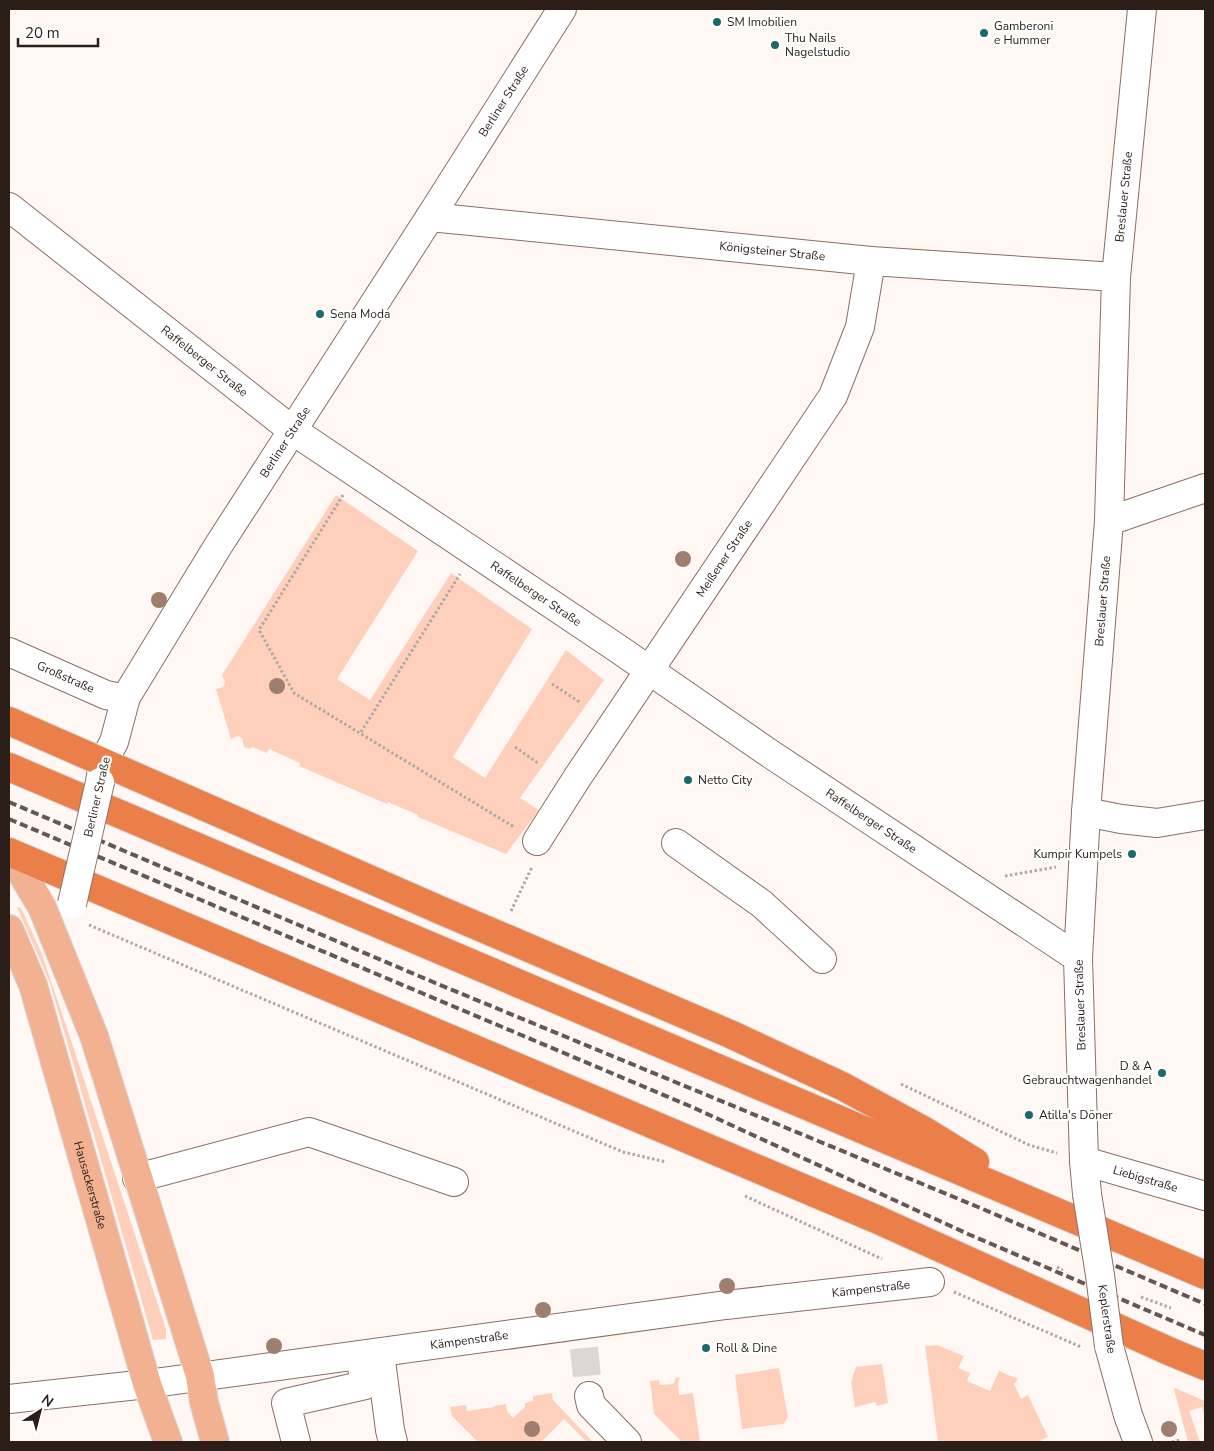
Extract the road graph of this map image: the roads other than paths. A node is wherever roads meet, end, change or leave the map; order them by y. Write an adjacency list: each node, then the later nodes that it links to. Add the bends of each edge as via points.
1 (562, 9): 4 (street, Berliner Straße)
2 (1142, 9): 6 (street, Breslauer Straße)
3 (9, 207): 7 (street, Raffelberger Straße)
4 (430, 217): 5 (street, Königsteiner Straße); 7 (street, Berliner Straße)
5 (871, 260): 6 (street, Königsteiner Straße); 11 (street, Meißener Straße, via 860,327 833,396)
6 (1116, 277): 9 (street, Breslauer Straße)
7 (292, 430): 11 (street, Raffelberger Straße); 12 (street, Berliner Straße)
8 (1205, 488): 9 (street)
9 (1110, 521): 16 (street, Breslauer Straße)
10 (9, 652): 12 (street, Großstraße, via 106,695)
11 (650, 670): 18 (street, Meißener Straße, via 576,778); 23 (street, Raffelberger Straße)
12 (126, 697): 15 (street, Berliner Straße)
13 (9, 720): 15 (highway)
14 (9, 767): 30 (highway)
15 (102, 772): 21 (street, Berliner Straße, bridge); 30 (highway, via 440,910 730,1034 842,1086 923,1130)
16 (1086, 812): 17 (street, via 1157,823); 23 (street, Breslauer Straße)
17 (1205, 815)
18 (538, 841)
19 (676, 843): 24 (street, via 762,904)
20 (9, 852): 26 (main road, via 42,907 94,1036); 34 (highway, via 876,1219)
21 (80, 914)
22 (9, 929): 36 (main road, Hausackerstraße, via 34,985)
23 (1078, 958): 25 (street, Breslauer Straße)
24 (822, 959)
25 (1084, 1161): 28 (street, Breslauer Straße); 29 (street, Liebigstraße)
26 (137, 1178): 27 (street, via 309,1132); 35 (main road)
27 (454, 1182)
28 (1087, 1194): 46 (street, Keplerstraße, bridge, via 1111,1352)
29 (1205, 1196)
30 (1042, 1205): 31 (highway)
31 (1205, 1275)
32 (930, 1282): 33 (street, Kämpenstraße, via 726,1305 582,1336)
33 (370, 1354): 35 (street, Kämpenstraße); 39 (street, via 365,1385); 44 (street)
34 (1205, 1366)
35 (200, 1376): 36 (street, Kämpenstraße); 41 (main road)
36 (147, 1384): 38 (street, Kämpenstraße); 40 (main road, Hausackerstraße)
37 (589, 1396): 45 (street, via 591,1405)
38 (9, 1398)
39 (286, 1403): 42 (street, via 271,1409); 43 (street)
40 (168, 1442)
41 (215, 1442)
42 (280, 1442)
43 (296, 1442)
44 (394, 1442)
45 (627, 1442)
46 (1138, 1442)

